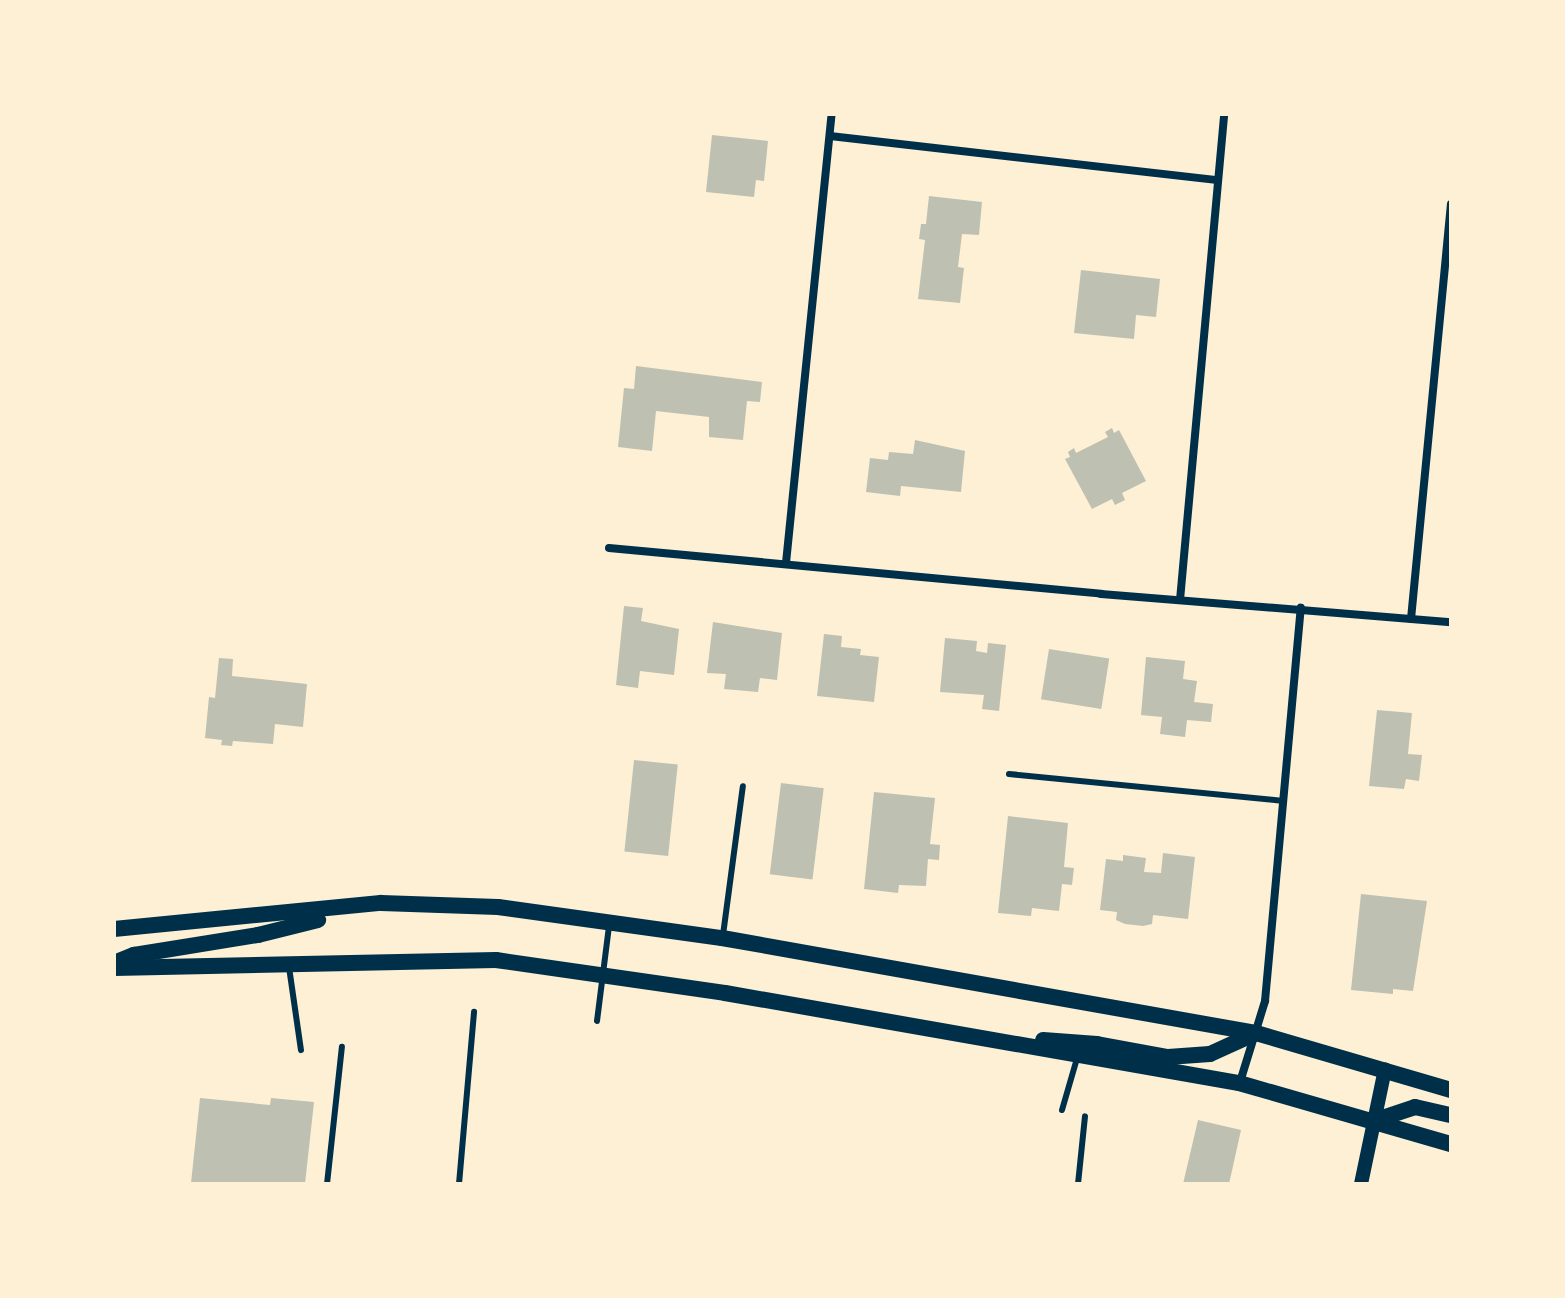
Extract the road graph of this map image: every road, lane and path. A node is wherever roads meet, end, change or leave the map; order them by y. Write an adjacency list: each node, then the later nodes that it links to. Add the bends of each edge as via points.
1 (832, 114): 3 (street)
2 (1224, 114): 4 (street)
3 (830, 136): 4 (street); 7 (street)
4 (1218, 180): 8 (street)
5 (1451, 204): 10 (street)
6 (609, 548): 7 (street)
7 (786, 563): 8 (street)
8 (1180, 600): 9 (street)
9 (1301, 608): 10 (street); 14 (street)
10 (1411, 619): 11 (street)
11 (1451, 622)
12 (1009, 774): 14 (lane)
13 (743, 786): 18 (lane)
14 (1284, 801): 25 (street, via 1265,1001)
15 (381, 903): 16 (main road, via 498,907); 17 (main road); 20 (main road, via 258,935 175,946)
16 (610, 922): 18 (main road); 21 (lane)
17 (114, 929)
18 (722, 938): 25 (main road)
19 (289, 963): 20 (main road); 21 (main road, via 496,960); 27 (lane)
20 (114, 966)
21 (600, 975): 23 (lane); 24 (main road)
22 (474, 1012): 38 (lane)
23 (597, 1021)
24 (954, 1033): 25 (main road, via 1097,1044 1168,1057 1210,1054); 28 (main road)
25 (1256, 1033): 29 (main road); 30 (street)
26 (342, 1047): 37 (lane)
27 (301, 1050)
28 (1078, 1055): 30 (main road); 32 (lane)
29 (1385, 1069): 31 (main road); 35 (street)
30 (1239, 1083): 35 (main road)
31 (1451, 1090)
32 (1062, 1110)
33 (1451, 1115): 35 (main road, via 1415,1107)
34 (1085, 1116): 39 (lane)
35 (1376, 1120): 36 (main road); 40 (street)
36 (1451, 1144)
37 (327, 1184)
38 (459, 1184)
39 (1078, 1184)
40 (1361, 1184)

